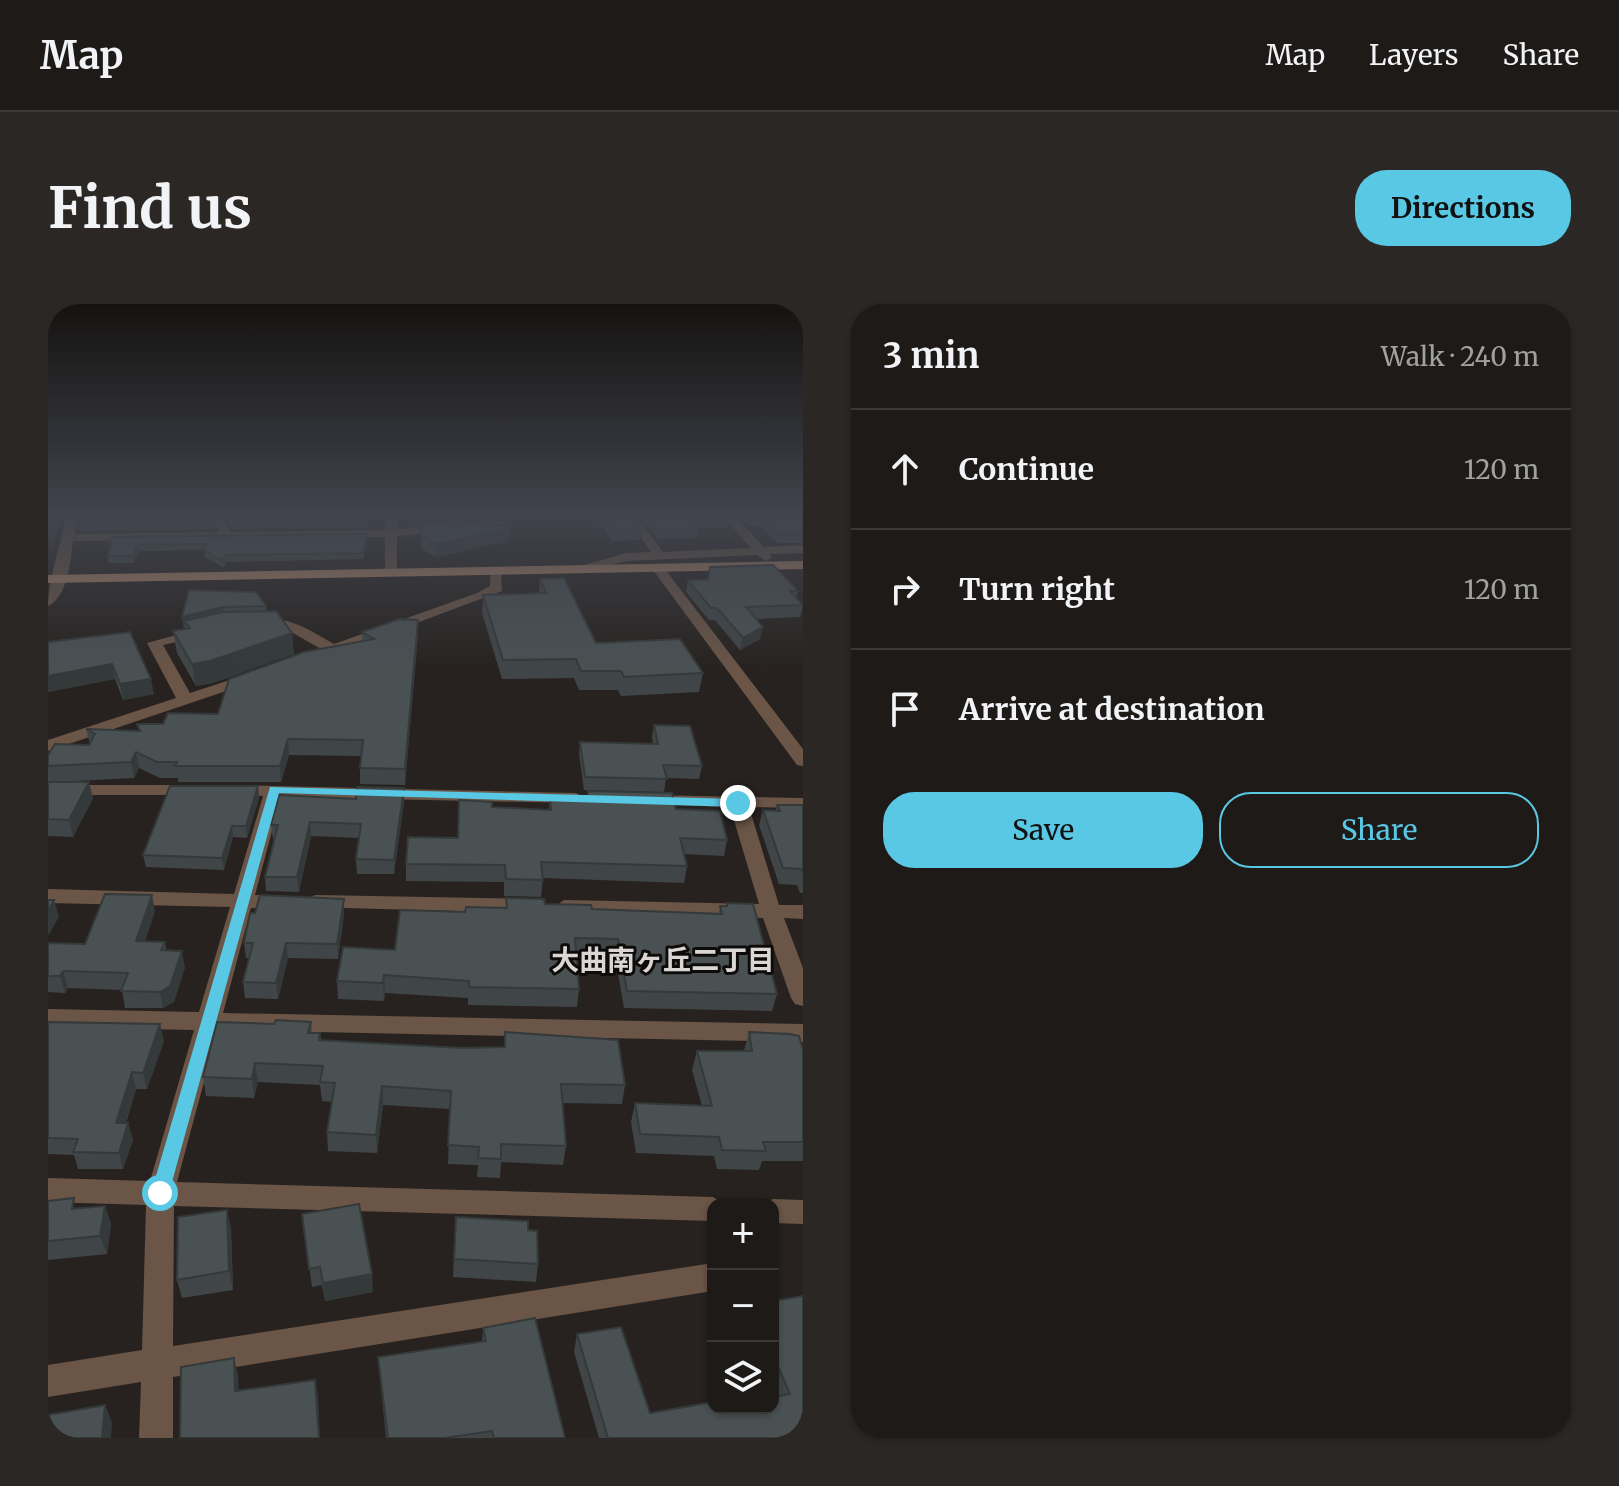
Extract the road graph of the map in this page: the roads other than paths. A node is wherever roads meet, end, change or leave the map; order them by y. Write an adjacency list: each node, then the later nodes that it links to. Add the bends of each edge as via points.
1 (391, 566): 5 (street)
2 (609, 566): 4 (main road)
3 (662, 566): 15 (street)
4 (495, 570): 5 (main road); 10 (street, via 497,588 482,596)
5 (391, 571): 6 (main road)
6 (54, 579): 7 (street)
7 (48, 602)
8 (241, 626): 10 (street, via 288,625)
9 (211, 630): 13 (street, via 154,643)
10 (333, 649): 11 (street)
11 (304, 659)
12 (260, 675): 13 (street)
13 (186, 701): 14 (street)
14 (48, 746)
15 (803, 761)
16 (48, 790): 17 (street)
17 (274, 790): 18 (street); 23 (street)
18 (601, 799)
19 (632, 800): 20 (street)
20 (738, 803): 21 (street); 24 (street)
21 (803, 803)
22 (48, 896): 23 (street)
23 (244, 901): 24 (street); 28 (street)
24 (771, 911): 25 (street); 26 (street)
25 (803, 912)
26 (803, 998)
27 (48, 1018): 28 (street)
28 (210, 1021): 29 (street); 31 (street)
29 (803, 1033)
30 (48, 1190): 31 (street)
31 (160, 1193): 32 (street); 36 (street)
32 (707, 1209)
33 (779, 1211): 34 (street)
34 (803, 1212)
35 (707, 1278): 36 (street)
36 (159, 1363): 37 (street); 38 (street)
37 (48, 1381)
38 (156, 1438)

